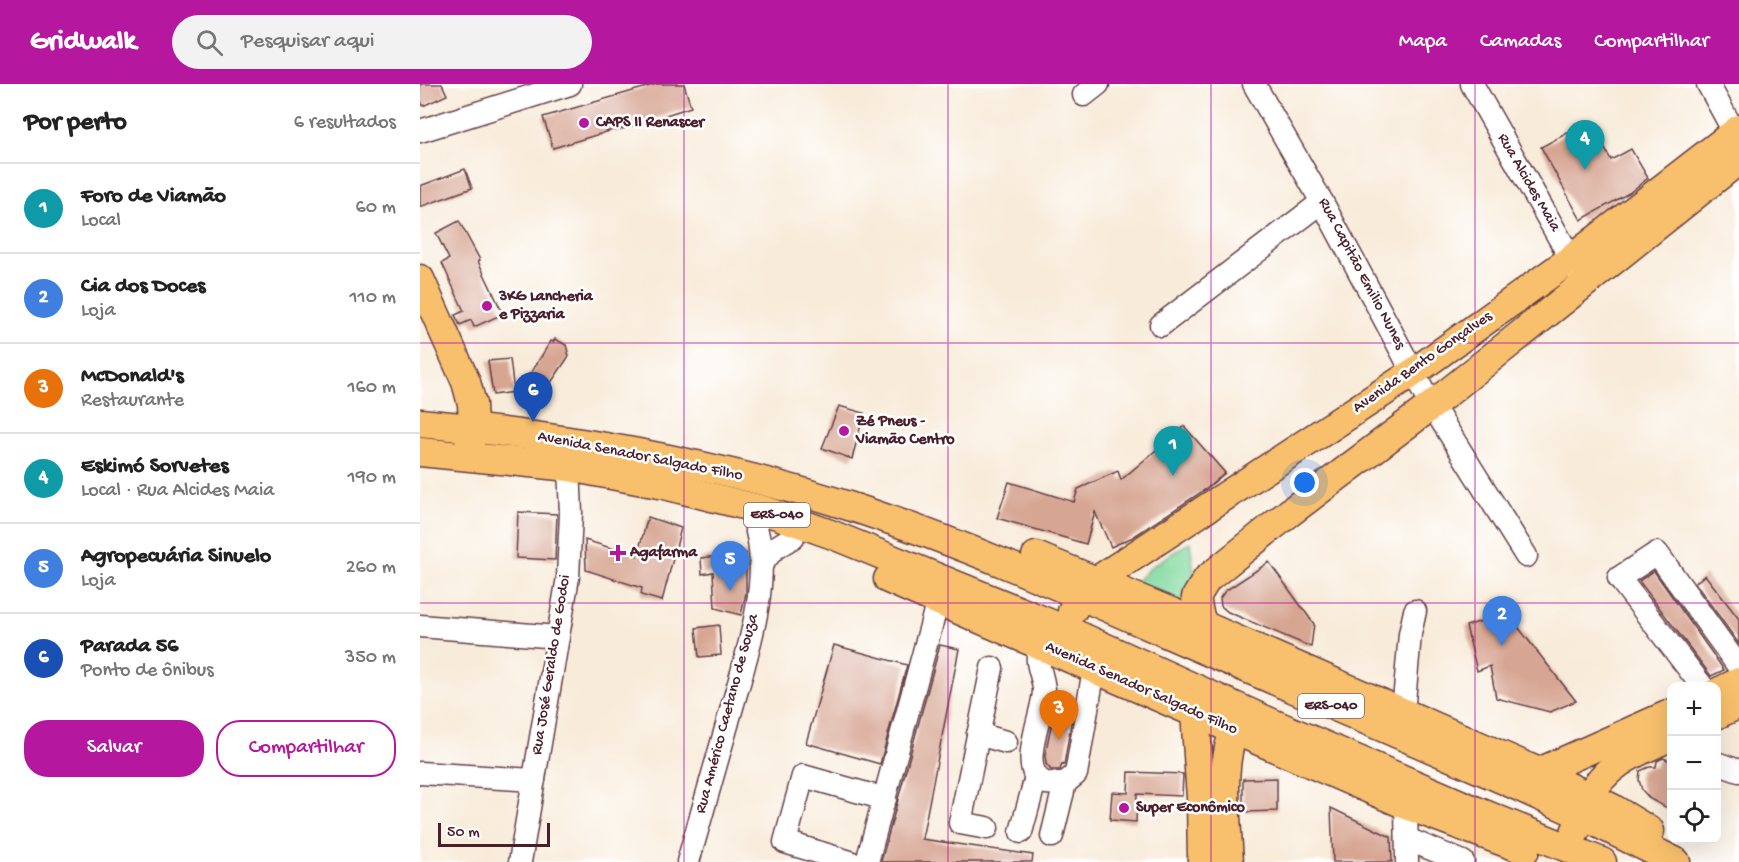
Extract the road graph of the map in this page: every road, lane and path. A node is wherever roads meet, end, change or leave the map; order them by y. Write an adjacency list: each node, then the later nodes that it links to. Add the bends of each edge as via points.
1 (570, 84): 5 (street)
2 (1254, 84): 8 (street, Rua Capitão Emilio Nunes)
3 (1472, 84): 9 (street, Rua Alcides Maia)
4 (1708, 84): 7 (street)
5 (541, 88): 6 (street)
6 (420, 131)
7 (1738, 141): 9 (main road, Avenida Bento Gonçalves)
8 (1322, 202): 11 (street); 12 (street, Rua Capitão Emilio Nunes)
9 (1578, 271): 12 (main road, Avenida Bento Gonçalves); 13 (main road, Avenida Bento Gonçalves)
10 (420, 279): 15 (main road, via 466,382 472,404)
11 (1161, 325)
12 (1414, 372): 13 (street, Rua Capitão Emilio Nunes); 25 (main road, Avenida Bento Gonçalves)
13 (1431, 406): 23 (street, Rua Capitão Emilio Nunes); 30 (main road, Avenida Bento Gonçalves, via 1207,579 1196,597)
14 (420, 423): 15 (main road, Avenida Senador Salgado Filho / ERS-040)
15 (472, 428): 17 (main road); 22 (main road, Avenida Senador Salgado Filho / ERS-040, via 698,464 854,507)
16 (420, 452): 17 (main road, Avenida Senador Salgado Filho / ERS-040)
17 (467, 457): 18 (main road, Avenida Senador Salgado Filho / ERS-040)
18 (569, 467): 19 (main road, Avenida Senador Salgado Filho / ERS-040); 33 (street, Rua José Geraldo de Godoi, via 568,577)
19 (724, 501): 20 (main road, Avenida Senador Salgado Filho); 32 (main road, Avenida Senador Salgado Filho / ERS-040, via 763,510 833,536)
20 (753, 518): 21 (main road, Avenida Senador Salgado Filho); 24 (street, Rua Américo Caetano de Souza, via 760,540)
21 (793, 537): 24 (street, via 775,548); 28 (main road, Avenida Senador Salgado Filho)
22 (959, 544): 26 (main road, Avenida Senador Salgado Filho, via 1029,553); 27 (main road, Avenida Senador Salgado Filho / ERS-040)
23 (1526, 556)
24 (761, 564): 67 (street, Rua Américo Caetano de Souza, via 755,623)
25 (1122, 565): 26 (main road); 27 (main road, Avenida Bento Gonçalves)
26 (1070, 570): 27 (main road, Avenida Senador Salgado Filho)
27 (1088, 589): 30 (main road, Avenida Senador Salgado Filho); 32 (main road, via 1071,613); 60 (main road, Avenida Senador Salgado Filho / ERS-040)
28 (938, 600): 34 (main road, Avenida Senador Salgado Filho); 58 (street)
29 (1415, 611): 43 (street)
30 (1203, 625): 43 (main road, Avenida Senador Salgado Filho)
31 (420, 626): 33 (street)
32 (1071, 632): 35 (main road, via 1079,653); 65 (main road, Avenida Senador Salgado Filho / ERS-040)
33 (558, 637): 55 (street, Rua José Geraldo de Godoi)
34 (1040, 644): 35 (main road, Avenida Senador Salgado Filho); 54 (street, via 1036,658 1044,690 1030,762)
35 (1091, 667): 42 (main road, Avenida Senador Salgado Filho); 56 (street, via 1076,774)
36 (1739, 667): 38 (street, via 1657,554 1619,578)
37 (992, 668): 47 (street)
38 (1698, 682)
39 (1739, 682): 40 (main road)
40 (1721, 691)
41 (1739, 704): 44 (main road)
42 (1195, 713): 46 (main road, Avenida Senador Salgado Filho); 57 (main road)
43 (1402, 713): 52 (main road, Avenida Senador Salgado Filho)
44 (1721, 713)
45 (1667, 723): 48 (main road)
46 (1234, 731): 57 (main road); 59 (main road, Avenida Senador Salgado Filho)
47 (978, 734): 49 (street); 61 (street, via 960,823)
48 (1661, 738): 52 (main road); 60 (main road, via 1608,770)
49 (1006, 742)
50 (1721, 765): 51 (street)
51 (1739, 771)
52 (1539, 772): 60 (main road, Avenida Senador Salgado Filho)
53 (420, 773): 55 (street)
54 (1036, 777): 56 (street, via 1047,783); 62 (street)
55 (534, 780): 66 (street, Rua José Geraldo de Godoi)
56 (1065, 783): 63 (street)
57 (1214, 798): 70 (main road); 71 (main road)
58 (885, 799): 68 (street, via 803,776 785,842); 69 (street)
59 (1406, 805): 64 (street); 65 (main road, Avenida Senador Salgado Filho, via 1532,853 1549,853)
60 (1585, 805): 65 (main road, via 1575,831); 75 (main road, Avenida Senador Salgado Filho / ERS-040); 76 (main road, Avenida Senador Salgado Filho, via 1679,849)
61 (987, 828)
62 (1021, 832)
63 (1052, 836)
64 (1407, 839): 72 (street); 73 (street)
65 (1562, 845): 74 (main road, Avenida Senador Salgado Filho / ERS-040)
66 (520, 862)
67 (688, 862)
68 (850, 862)
69 (867, 862)
70 (1202, 862)
71 (1229, 862)
72 (1407, 862)
73 (1463, 862)
74 (1602, 862)
75 (1676, 862)
76 (1693, 862)

